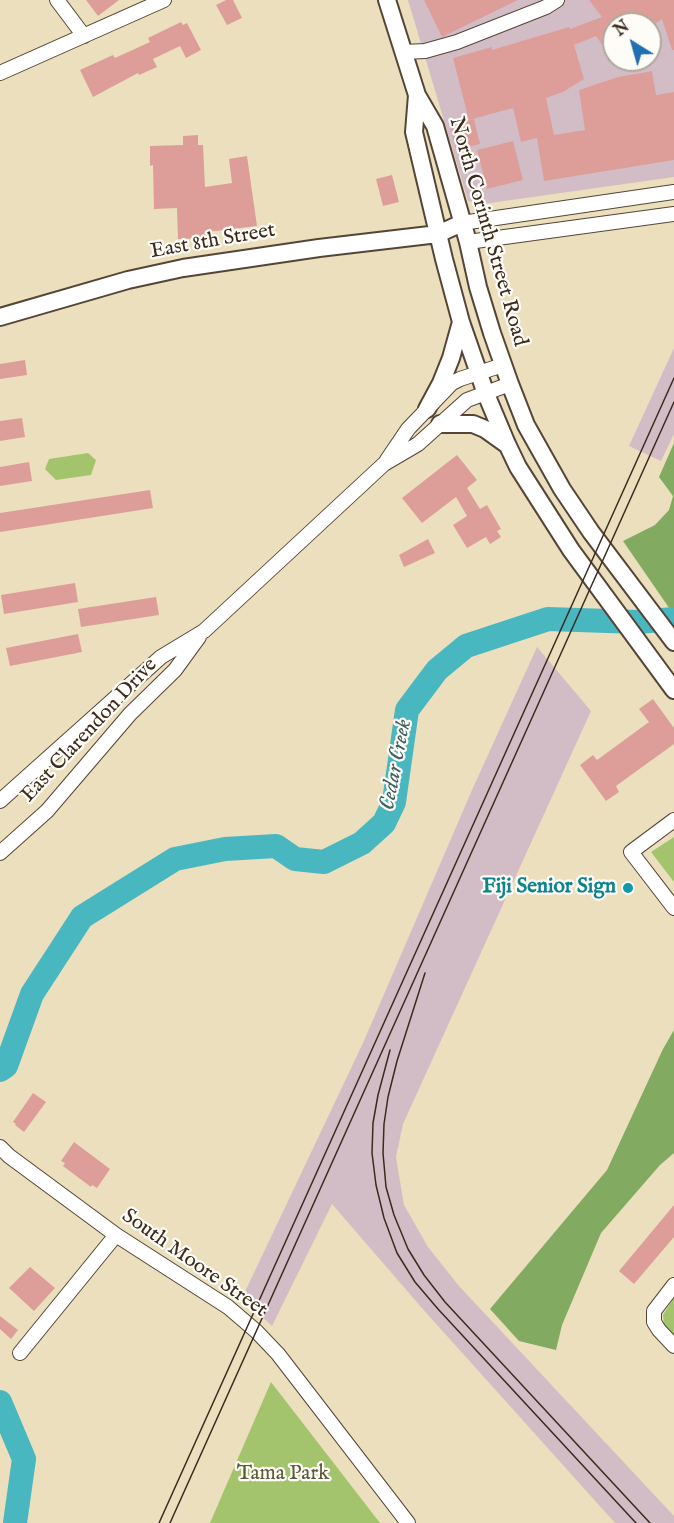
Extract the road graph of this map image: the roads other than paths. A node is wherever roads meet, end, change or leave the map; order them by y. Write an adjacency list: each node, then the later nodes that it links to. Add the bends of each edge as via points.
1 (57, 0): 5 (street)
2 (164, 0): 5 (street)
3 (387, 0): 6 (main road, North Corinth Street Road)
4 (557, 0): 6 (street, via 457,42)
5 (84, 36): 7 (street)
6 (404, 52): 8 (main road, North Corinth Street Road)
7 (0, 73)
8 (417, 95): 11 (main road, North Corinth Street Road, via 435,126); 12 (main road, North Corinth Street Road, via 414,132)
9 (674, 192): 11 (street, East 8th Street)
10 (674, 214): 13 (street, East 8th Street)
11 (462, 223): 12 (main road, East 8th Street); 13 (main road, North Corinth Street Road)
12 (438, 234): 13 (main road, East 8th Street); 14 (main road, East 8th Street, via 183,268); 15 (main road, North Corinth Street Road)
13 (468, 242): 16 (main road, North Corinth Street Road)
14 (0, 317)
15 (461, 322): 17 (main road, North Corinth Street Road); 20 (main road, via 451,358)
16 (503, 365): 17 (street, East Clarendon Drive); 18 (main road, North Corinth Street Road)
17 (479, 372): 19 (main road, North Corinth Street Road); 20 (street, East Clarendon Drive, via 452,383)
18 (510, 384): 19 (street, East Clarendon Drive); 25 (main road, North Corinth Street Road, via 526,424 562,489)
19 (486, 394): 21 (street, East Clarendon Drive, via 468,400); 22 (main road, North Corinth Street Road)
20 (428, 409): 23 (street, East Clarendon Drive, via 408,429)
21 (440, 424): 22 (main road, via 472,424); 23 (street, East Clarendon Drive, via 418,444)
22 (507, 444): 26 (main road, North Corinth Street Road, via 565,542)
23 (384, 464): 24 (street, East Clarendon Drive)
24 (204, 631): 27 (street, East Clarendon Drive, via 161,657); 29 (street, East Clarendon Drive, via 176,670 130,714 47,811)
25 (674, 642)
26 (674, 690)
27 (0, 801)
28 (674, 820): 30 (street, via 631,852)
29 (0, 853)
30 (674, 908)
31 (3, 1156): 32 (street, South Moore Street)
32 (116, 1235): 35 (street); 36 (street, South Moore Street, via 228,1307 256,1330)
33 (674, 1285): 34 (street, via 654,1311 654,1322)
34 (674, 1346)
35 (20, 1353)
36 (408, 1523)

